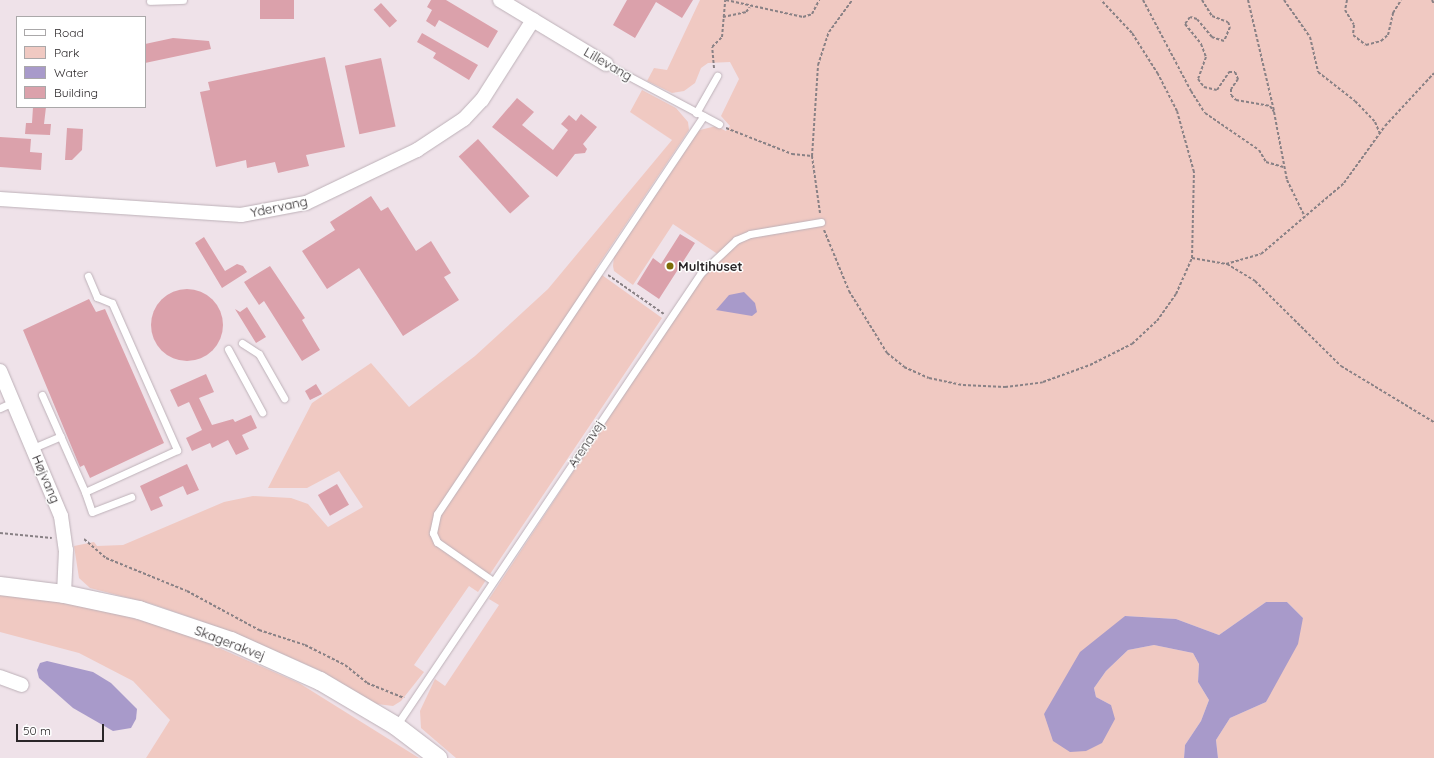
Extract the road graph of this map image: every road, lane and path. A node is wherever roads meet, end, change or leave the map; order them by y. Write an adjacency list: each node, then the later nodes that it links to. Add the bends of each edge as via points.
1 (183, 0): 14 (lane)
2 (500, 0): 18 (street, Lillevang)
3 (726, 0): 16 (path); 17 (path)
4 (820, 0): 16 (path, via 812,14 803,17)
5 (852, 0): 27 (path, via 829,32 818,65)
6 (1101, 0): 32 (path, via 1132,33 1177,111 1194,172)
7 (1143, 0): 28 (path, via 1191,91 1206,113 1259,150 1266,162)
8 (1202, 0): 22 (path, via 1212,16 1228,22 1230,27 1224,41 1212,37 1197,19 1190,17 1185,24 1201,44 1206,57 1198,79 1204,87 1217,90 1229,72 1235,72 1238,79 1230,89 1231,95 1236,100 1270,106)
9 (1248, 0): 22 (path)
10 (1284, 0): 26 (path, via 1310,37 1318,72 1355,101 1375,122)
11 (1347, 0): 12 (path, via 1345,10 1354,25 1353,34 1366,45 1381,41 1388,35 1393,13)
12 (1401, 0)
13 (1432, 0): 15 (path)
14 (150, 1)
15 (1434, 4)
16 (750, 7): 17 (path, via 746,12)
17 (723, 17): 21 (path, via 722,37 712,47 712,65)
18 (533, 20): 19 (street, Lillevang); 29 (street, Ydervang, via 482,100 464,119 417,150 306,203 241,215)
19 (606, 64): 23 (lane, Lillevang)
20 (1434, 73): 26 (path)
21 (717, 76): 23 (lane)
22 (1274, 112): 28 (path)
23 (696, 113): 24 (lane, Lillevang)
24 (703, 116): 25 (lane, Lillevang); 34 (lane)
25 (719, 124): 27 (path, via 770,146)
26 (1380, 134): 30 (path, via 1344,183)
27 (812, 156): 31 (path)
28 (1284, 168): 30 (path)
29 (0, 199)
30 (1305, 217): 33 (path, via 1261,254)
31 (821, 222): 32 (path, via 849,291 887,353 904,367 929,378 963,385 1005,387 1043,382 1090,365 1132,344 1157,322 1172,300); 36 (lane, Arenavej, via 764,229 736,240 701,274)
32 (1192, 258): 33 (path)
33 (1226, 264): 45 (path, via 1255,281 1341,366)
34 (601, 270): 36 (path); 53 (lane, via 437,514 433,533 437,542)
35 (88, 276): 48 (lane, via 97,297 112,303 177,450)
36 (671, 319): 53 (lane, Arenavej)
37 (242, 343): 41 (lane, via 259,354)
38 (228, 349): 44 (lane)
39 (0, 372): 42 (street, Højvang)
40 (42, 395): 46 (lane)
41 (284, 398)
42 (13, 402): 43 (lane); 47 (street, Højvang)
43 (0, 408)
44 (262, 412)
45 (1434, 422)
46 (61, 436): 47 (lane); 48 (lane)
47 (33, 448): 52 (street, Højvang, via 53,493)
48 (85, 492): 49 (lane, via 92,512)
49 (131, 497)
50 (0, 533): 52 (path)
51 (84, 539): 58 (path, via 112,561 186,590 259,630 305,645 346,665 367,683)
52 (65, 540): 55 (street, Højvang)
53 (493, 581): 58 (lane, Arenavej)
54 (0, 586): 55 (street, Skagerakvej)
55 (64, 594): 59 (street, Skagerakvej, via 139,610 231,641 320,681)
56 (0, 677): 57 (street)
57 (22, 685)
58 (413, 701): 59 (lane, Arenavej)
59 (396, 726): 60 (street, Skagerakvej)
60 (438, 758)

